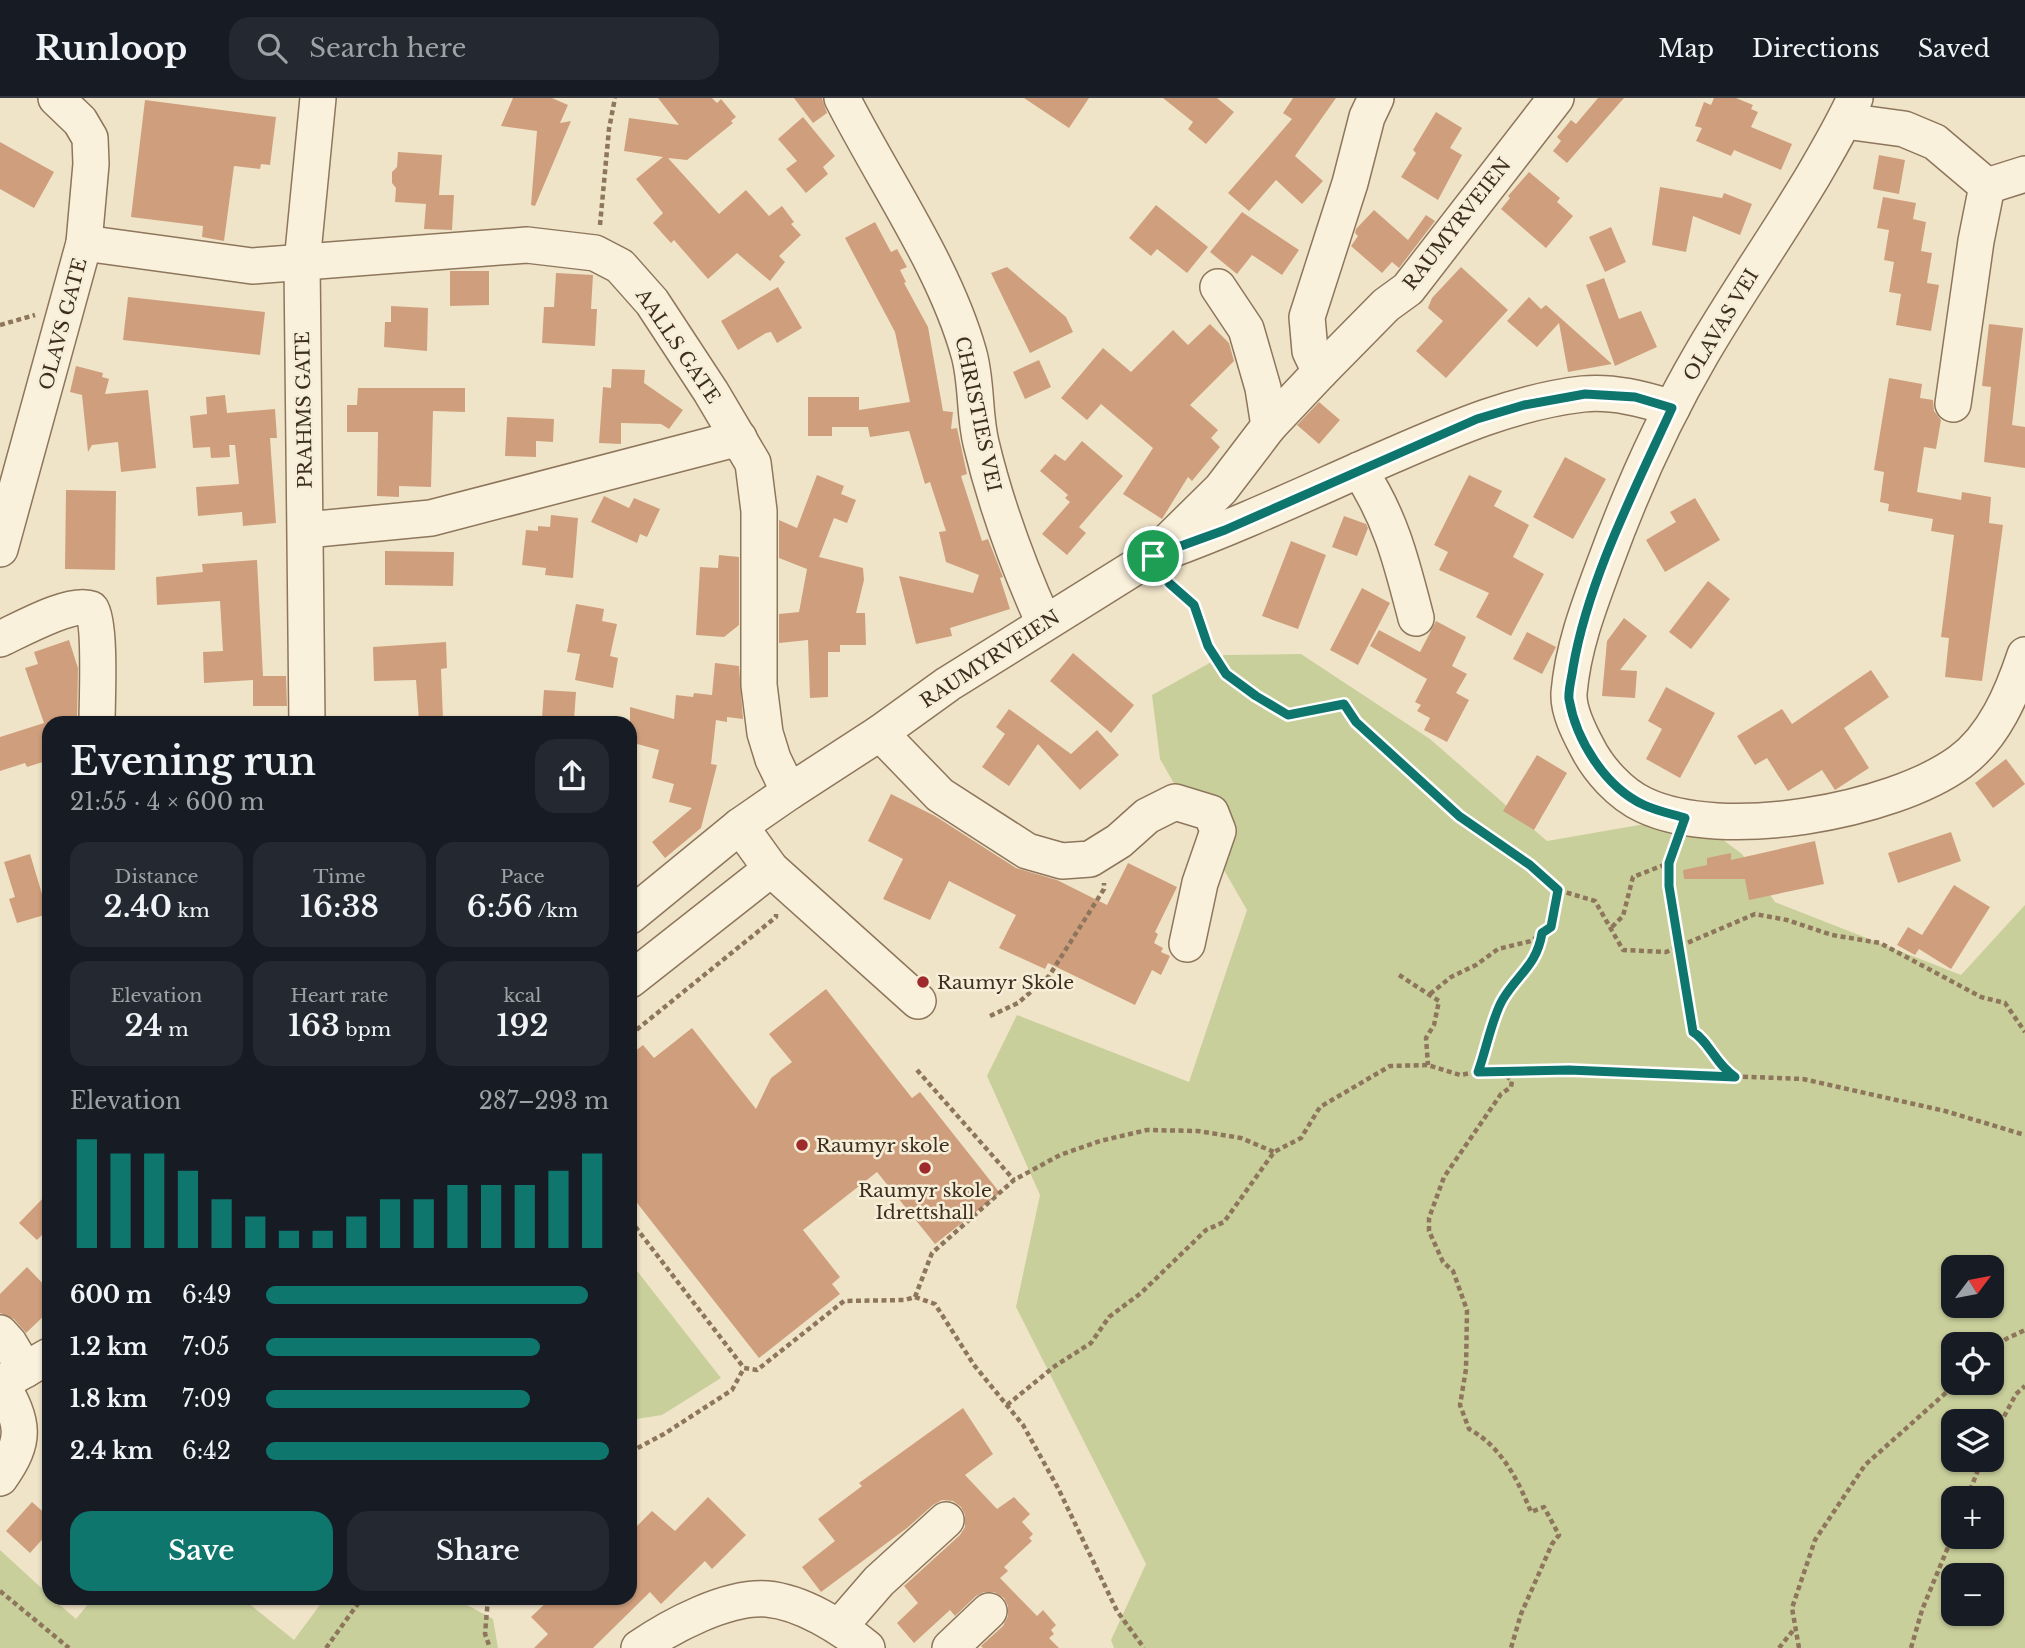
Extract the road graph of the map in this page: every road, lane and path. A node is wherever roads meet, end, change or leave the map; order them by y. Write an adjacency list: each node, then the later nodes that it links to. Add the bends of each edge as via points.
1 (318, 98): 12 (street, PRAHMS GATE)
2 (615, 98): 11 (path)
3 (842, 98): 24 (street, CHRISTIES VEI, via 951,306 969,355 980,440 1003,524)
4 (1376, 98): 14 (street, via 1307,317 1310,351)
5 (1556, 98): 14 (street, RAUMYRVEIEN, via 1408,289)
6 (74, 106): 10 (street, OLAVS GATE, via 90,138)
7 (1850, 109): 9 (street, OLAVAS VEI, via 1935,142); 16 (street, OLAVAS VEI)
8 (2025, 174): 9 (street)
9 (1987, 186): 15 (street)
10 (84, 243): 12 (street, AALLS GATE, via 252,267); 21 (street, OLAVS GATE)
11 (595, 253): 12 (street, AALLS GATE, via 527,244); 18 (street, AALLS GATE, via 620,266 652,302)
12 (302, 262): 20 (street, PRAHMS GATE)
13 (1218, 287): 17 (street, via 1246,329)
14 (1320, 372): 17 (street, RAUMYRVEIEN)
15 (1953, 404)
16 (1672, 408): 19 (street, via 1635,397 1585,394 1524,405 1477,419); 31 (street, OLAVAS VEI, via 1622,516 1579,634 1569,697 1578,730 1595,762 1643,804)
17 (1269, 426): 22 (street, RAUMYRVEIEN, via 1221,489)
18 (739, 438): 20 (street, via 431,518); 30 (street, AALLS GATE, via 752,463 759,511 759,685 765,733)
19 (1359, 470): 22 (street, via 1225,530); 23 (street, via 1379,499 1396,542)
20 (306, 530): 28 (street, PRAHMS GATE)
21 (0, 549)
22 (1153, 556): 24 (street, RAUMYRVEIEN); 36 (path, via 1169,583 1194,605 1208,646 1226,674 1288,715 1344,704 1356,722 1459,816)
23 (1416, 618)
24 (1044, 623): 29 (street, RAUMYRVEIEN)
25 (0, 639): 27 (street, via 55,615 78,608 91,610 95,614)
26 (2025, 655): 31 (street, OLAVAS VEI, via 2014,688 1987,736 1960,762 1920,782 1835,812 1772,821)
27 (97, 716)
28 (307, 716)
29 (880, 733): 30 (street, RAUMYRVEIEN); 33 (street, via 940,795 1027,850 1062,861)
30 (789, 792): 32 (street, RAUMYRVEIEN)
31 (1685, 818): 34 (path)
32 (740, 826): 35 (street); 37 (street, RAUMYRVEIEN)
33 (1090, 859): 40 (street, via 1147,816 1175,802 1211,813 1218,831); 46 (path, via 1105,871 1104,889 1049,976 1018,1003)
34 (1669, 863): 38 (path, via 1633,877 1623,916); 41 (path)
35 (780, 878): 42 (street); 45 (street); 47 (path, via 776,917)
36 (1558, 890): 38 (path, via 1595,901); 39 (path, via 1551,927)
37 (637, 910)
38 (1612, 927): 41 (path, via 1623,950 1666,951)
39 (1542, 933): 44 (path, via 1531,941 1498,949); 52 (path, via 1525,974 1503,999)
40 (1186, 944)
41 (1681, 946): 48 (path, via 1755,914 1880,943 1981,997 2005,1003); 53 (path, via 1693,1032)
42 (637, 975)
43 (1399, 975): 44 (path)
44 (1430, 994): 49 (path, via 1439,1001 1426,1038)
45 (918, 1001)
46 (990, 1016)
47 (637, 1029)
48 (2025, 1032)
49 (1428, 1065): 52 (path, via 1460,1075); 55 (path, via 1390,1066 1374,1075 1320,1107 1301,1138)
50 (917, 1070): 56 (path)
51 (1500, 1070): 52 (path); 53 (path); 85 (path, via 1512,1081 1511,1087 1494,1103 1444,1177 1429,1231 1443,1262 1453,1271 1467,1310 1460,1405 1469,1429 1517,1478 1531,1512 1544,1507 1559,1535 1521,1614)
52 (1478, 1072)
53 (1735, 1077): 54 (path, via 1803,1079 1945,1111)
54 (2025, 1135)
55 (1274, 1152): 56 (path, via 1241,1138 1147,1130 1080,1148); 66 (path, via 1224,1222 1206,1230 1109,1317 1091,1343)
56 (1014, 1180): 58 (path, via 932,1253)
57 (637, 1229): 62 (path)
58 (915, 1297): 62 (path, via 844,1301 757,1370); 66 (path, via 935,1304 974,1365)
59 (2025, 1330): 61 (path)
60 (0, 1334): 63 (street, via 9,1343)
61 (2004, 1341)
62 (744, 1368): 68 (path, via 732,1390)
63 (19, 1373): 69 (street, via 14,1406 20,1442)
64 (2025, 1386): 67 (path)
65 (1943, 1395): 77 (path, via 1865,1465 1815,1540 1792,1608)
66 (1007, 1405): 84 (path, via 1058,1488 1117,1611)
67 (2004, 1416)
68 (637, 1448)
69 (0, 1478)
70 (946, 1520): 76 (street, via 880,1581)
71 (1947, 1549): 88 (path)
72 (0, 1591): 78 (path)
73 (357, 1605): 79 (path)
74 (487, 1605): 80 (path, via 485,1634)
75 (989, 1611): 83 (street)
76 (840, 1626): 81 (street, via 767,1599 697,1615); 82 (street)
77 (1795, 1627): 86 (path); 87 (path)
78 (69, 1648)
79 (326, 1648)
80 (490, 1648)
81 (639, 1648)
82 (867, 1648)
83 (950, 1648)
84 (1144, 1648)
85 (1511, 1648)
86 (1779, 1648)
87 (1799, 1648)
88 (1911, 1648)

